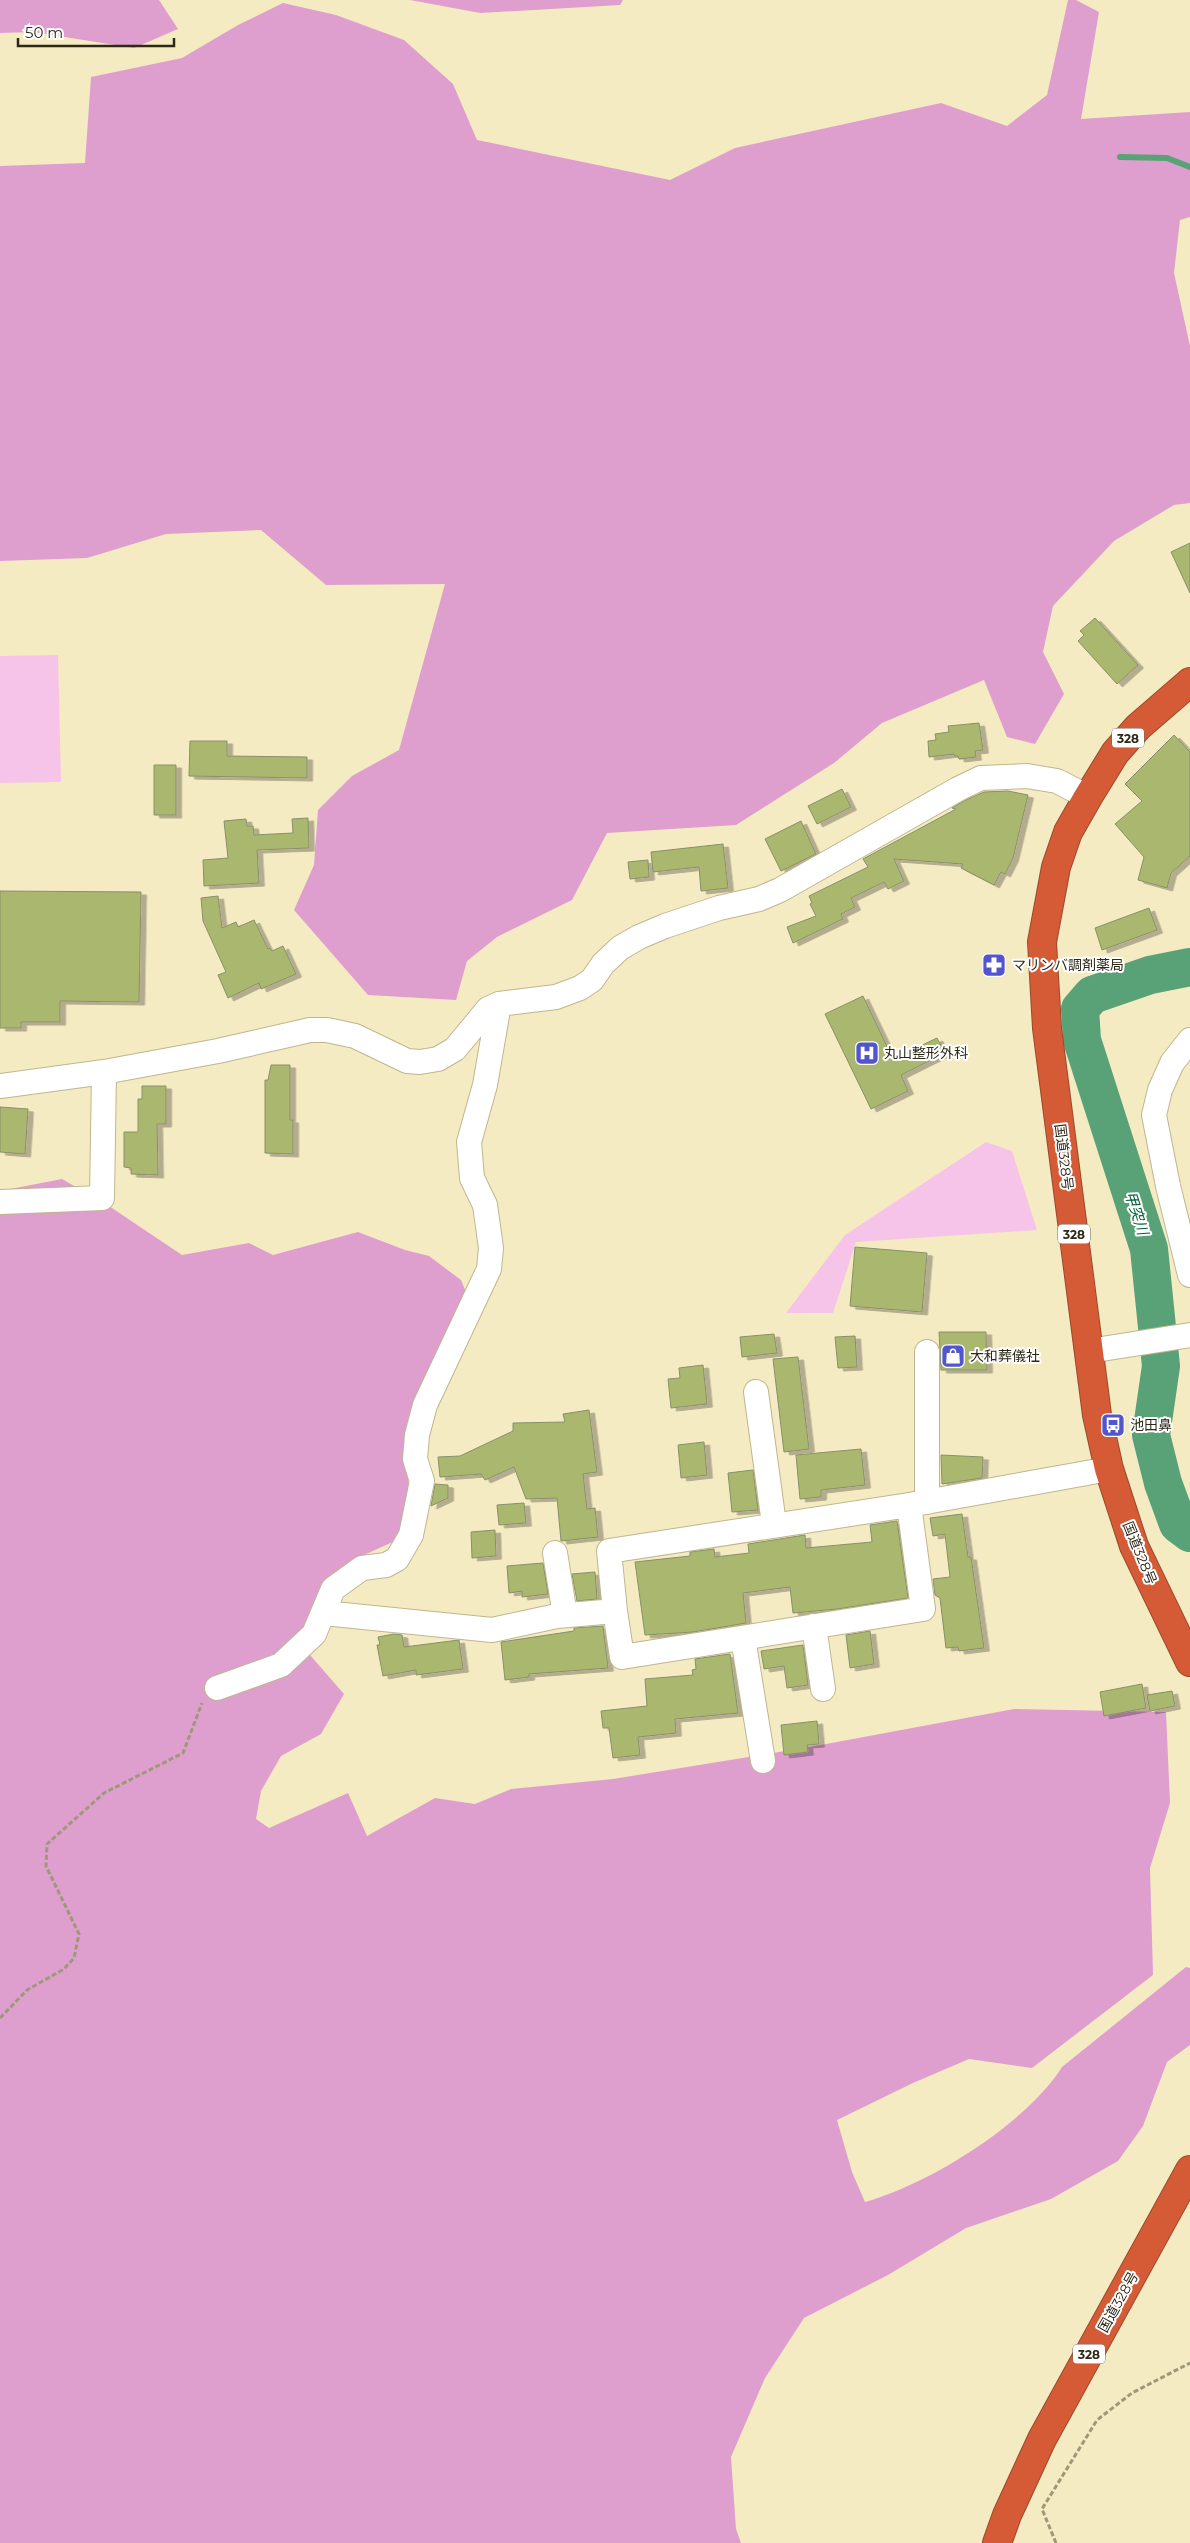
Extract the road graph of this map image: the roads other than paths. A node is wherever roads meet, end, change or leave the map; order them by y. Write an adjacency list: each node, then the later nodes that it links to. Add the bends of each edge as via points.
1 (1190, 682): 2 (highway, 国道328号 / 328, via 1138,726 1115,753)
2 (1088, 797): 3 (street, via 1058,781 1027,776 981,778 780,890 638,937 620,948 592,980 580,988 556,997); 10 (highway, 国道328号 / 328, via 1068,832 1056,867 1042,942 1047,1028)
3 (498, 1004): 5 (street, via 478,1018 455,1049 438,1059 407,1061 355,1036 310,1030); 18 (street, via 485,1085 469,1142 472,1178 485,1205 492,1248 489,1270 425,1405 415,1459 422,1482 411,1535 397,1559 386,1565 362,1568 333,1589)
4 (1190, 1040): 8 (street, via 1172,1063 1160,1090 1154,1115)
5 (104, 1072): 6 (street); 7 (street, via 102,1198)
6 (0, 1086)
7 (0, 1202)
8 (1190, 1275)
9 (1189, 1335): 10 (street)
10 (1097, 1349): 13 (highway, 国道328号 / 328, via 1098,1415)
11 (926, 1352): 14 (street)
12 (756, 1392): 15 (street)
13 (1109, 1469): 14 (street); 22 (highway, 国道328号 / 328, via 1134,1546)
14 (918, 1504): 15 (street); 20 (street, via 923,1609)
15 (774, 1524): 17 (street, via 609,1551)
16 (555, 1553): 19 (street)
17 (614, 1612): 19 (street); 21 (street, via 622,1657)
18 (324, 1613): 19 (street, via 492,1630); 23 (street, via 314,1634 281,1665)
19 (565, 1615)
20 (814, 1626): 21 (street); 24 (street)
21 (743, 1638): 25 (street)
22 (1190, 1662)
23 (216, 1688)
24 (823, 1689)
25 (763, 1761)
26 (1190, 2170): 27 (highway, 国道328号 / 328, via 1042,2439)
27 (997, 2543)

